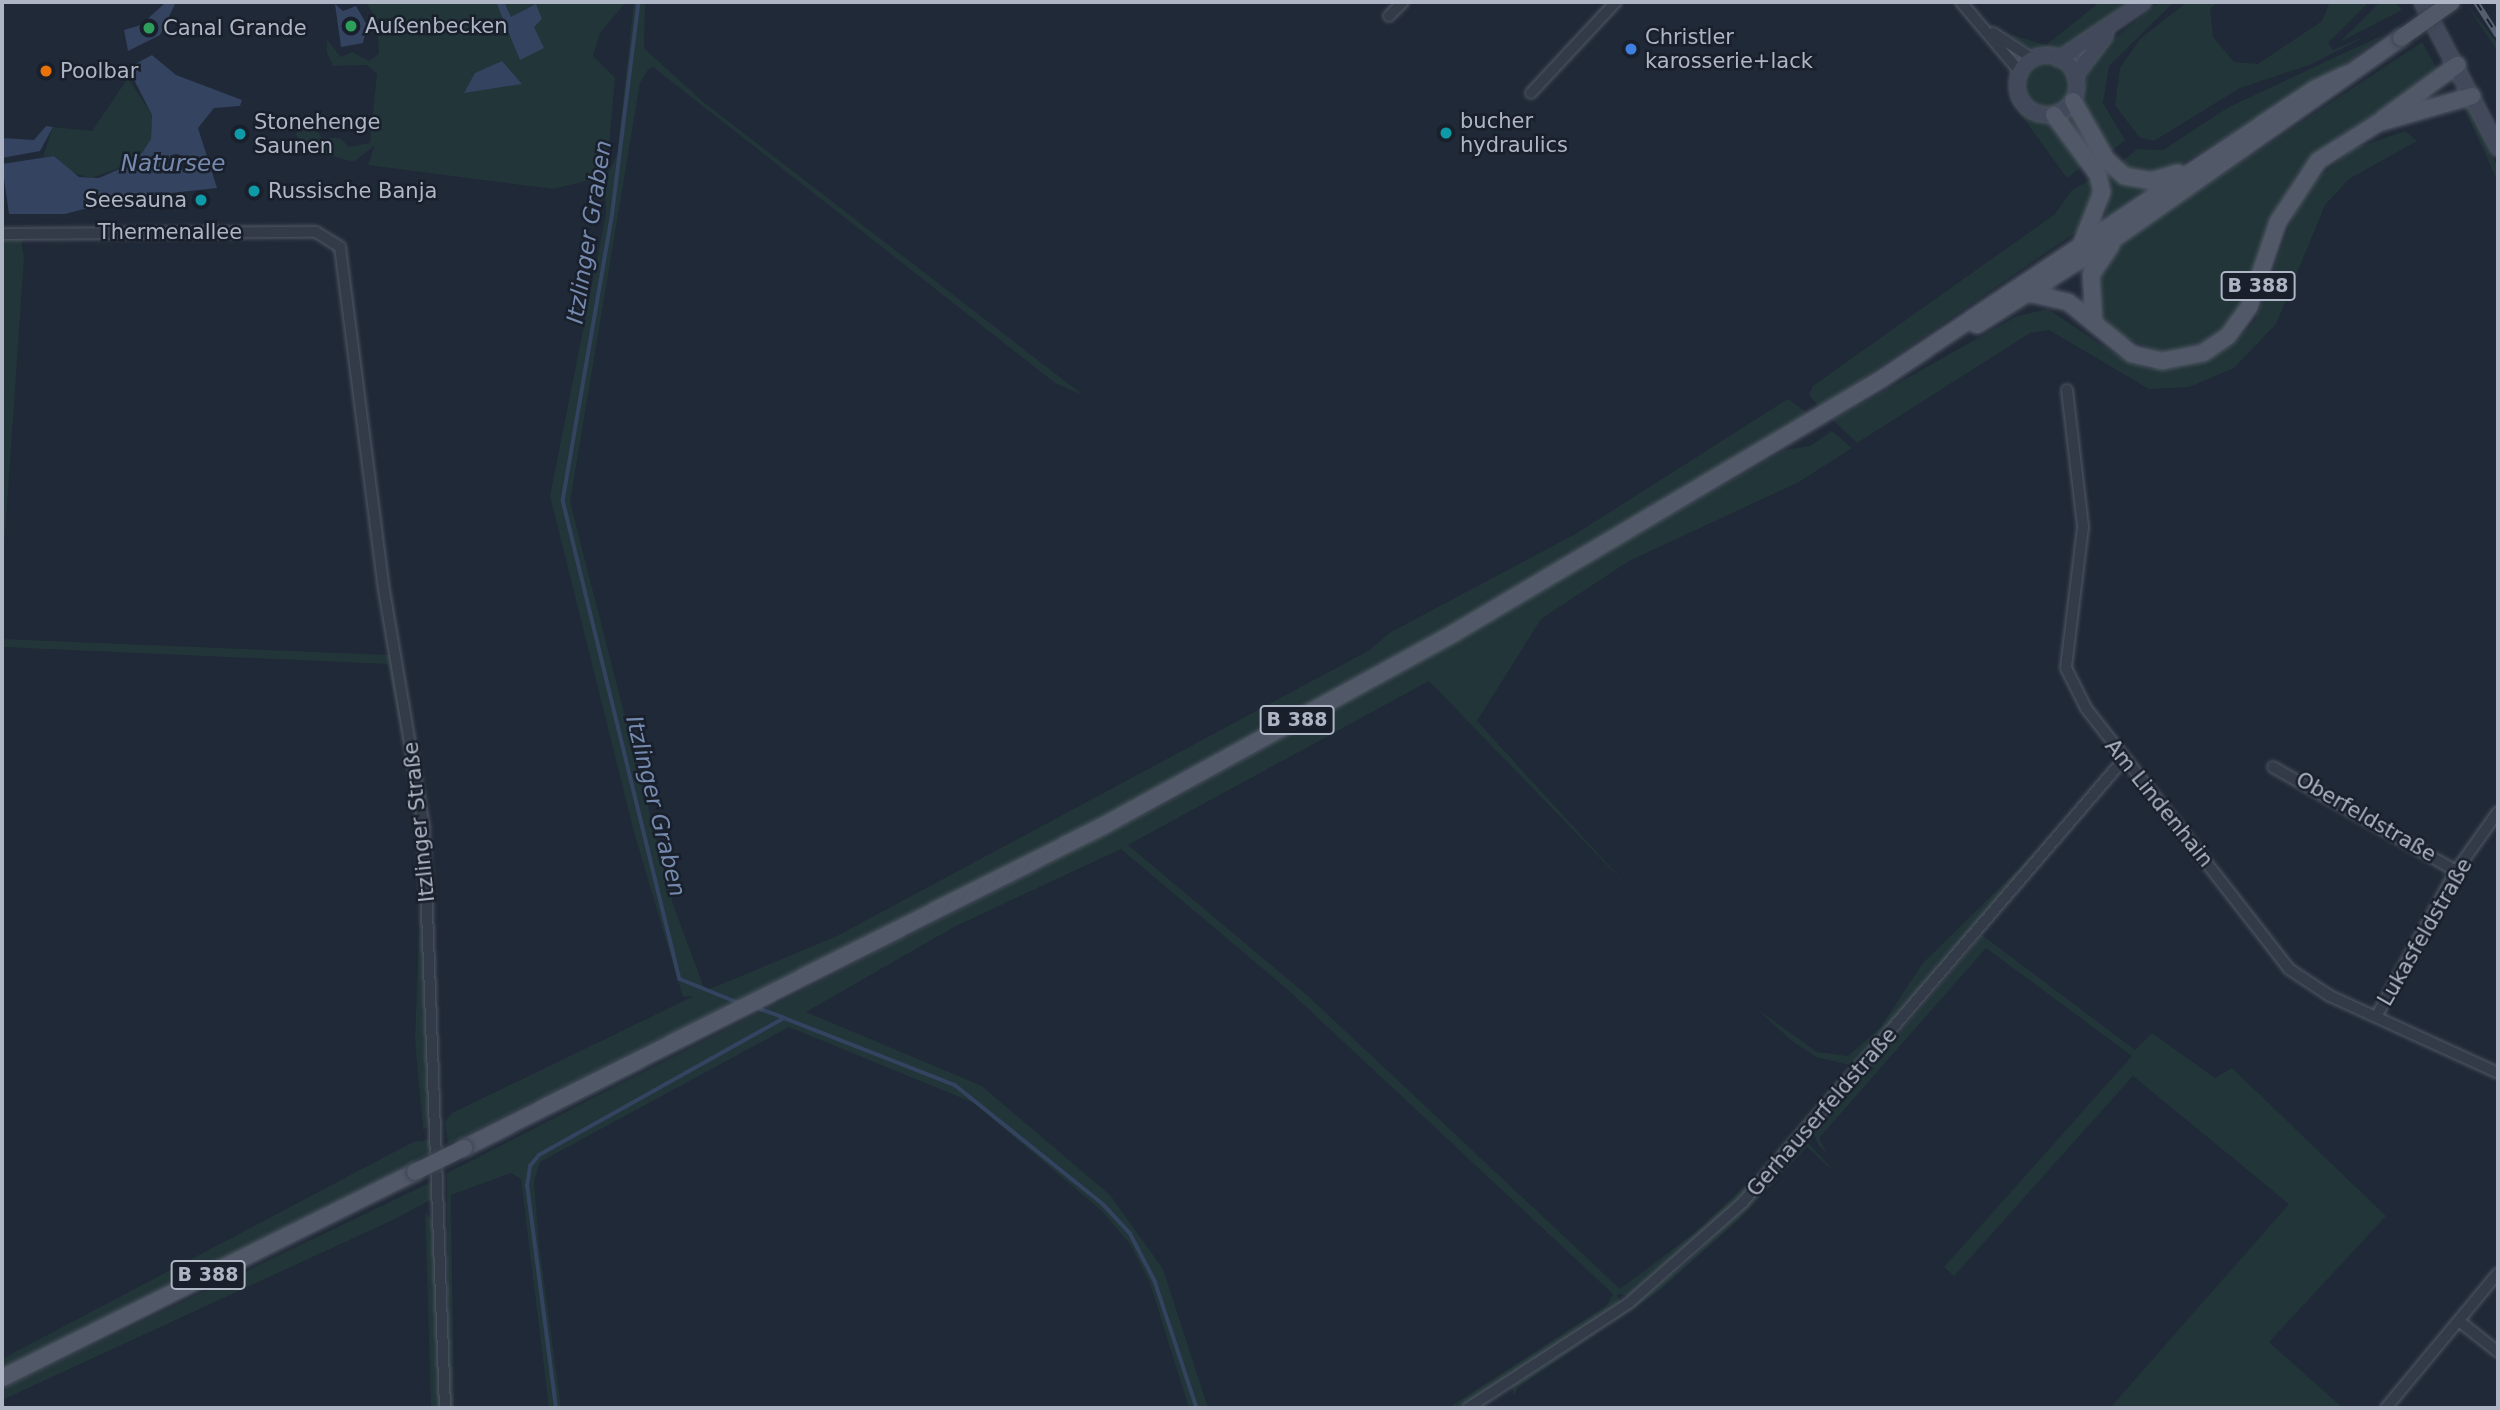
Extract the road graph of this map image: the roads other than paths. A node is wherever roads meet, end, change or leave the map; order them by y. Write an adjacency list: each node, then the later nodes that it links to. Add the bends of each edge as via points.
1 (1402, 2): 7 (street)
2 (1616, 2): 16 (street)
3 (1961, 2): 9 (street)
4 (2144, 2): 8 (main road)
5 (2422, 2): 12 (main road)
6 (2452, 2): 14 (main road, B 388, bridge)
7 (1389, 16)
8 (2109, 31): 11 (main road); 15 (main road)
9 (1993, 33): 10 (street); 13 (street)
10 (2033, 59): 11 (main road); 13 (main road)
11 (2059, 59): 15 (main road)
12 (2457, 65): 17 (main road); 20 (main road, B 388)
13 (2020, 72): 19 (main road, via 2017,90 2026,106)
14 (2347, 74): 22 (main road, B 388); 24 (main road, B 388)
15 (2075, 76): 18 (main road)
16 (1531, 93)
17 (2472, 96): 20 (main road, B 388); 21 (main road)
18 (2073, 101): 19 (main road); 22 (main road, B 388, via 2106,159 2124,176 2151,181)
19 (2054, 115): 26 (main road, B 388, via 2098,175 2102,192 2099,214)
20 (2378, 123): 28 (main road, B 388, via 2334,148 2295,188 2249,307 2217,345 2175,360 2147,358 2113,342)
21 (2498, 148)
22 (2194, 169): 26 (main road, B 388)
23 (2, 234): 25 (street, Thermenallee, via 316,232)
24 (2118, 236): 27 (main road, B 388); 28 (main road, B 388, via 2091,275)
25 (335, 242): 41 (street, Itzlinger Straße, via 343,258 384,590 424,827)
26 (2081, 244): 29 (main road, B 388)
27 (2028, 293): 28 (main road, B 388, via 2058,297); 29 (main road, B 388)
28 (2094, 323)
29 (1880, 380): 40 (main road, B 388, bridge, via 1278,731 800,981)
30 (2067, 390): 31 (street, Am Lindenhain, via 2083,527 2066,668)
31 (2124, 759): 35 (street, Am Lindenhain, via 2169,809 2289,969); 42 (street, Gerhauserfeldstraße, via 1743,1202 1629,1303)
32 (2273, 767): 34 (street, Oberfeldstraße)
33 (2498, 812): 34 (street, Lukasfeldstraße)
34 (2456, 871): 35 (street, Lukasfeldstraße)
35 (2376, 1017): 36 (street, Am Lindenhain)
36 (2498, 1073)
37 (2498, 1273): 38 (street)
38 (2459, 1321): 39 (street); 43 (street)
39 (2498, 1352)
40 (2, 1378)
41 (445, 1408)
42 (1468, 1408)
43 (2386, 1408)

